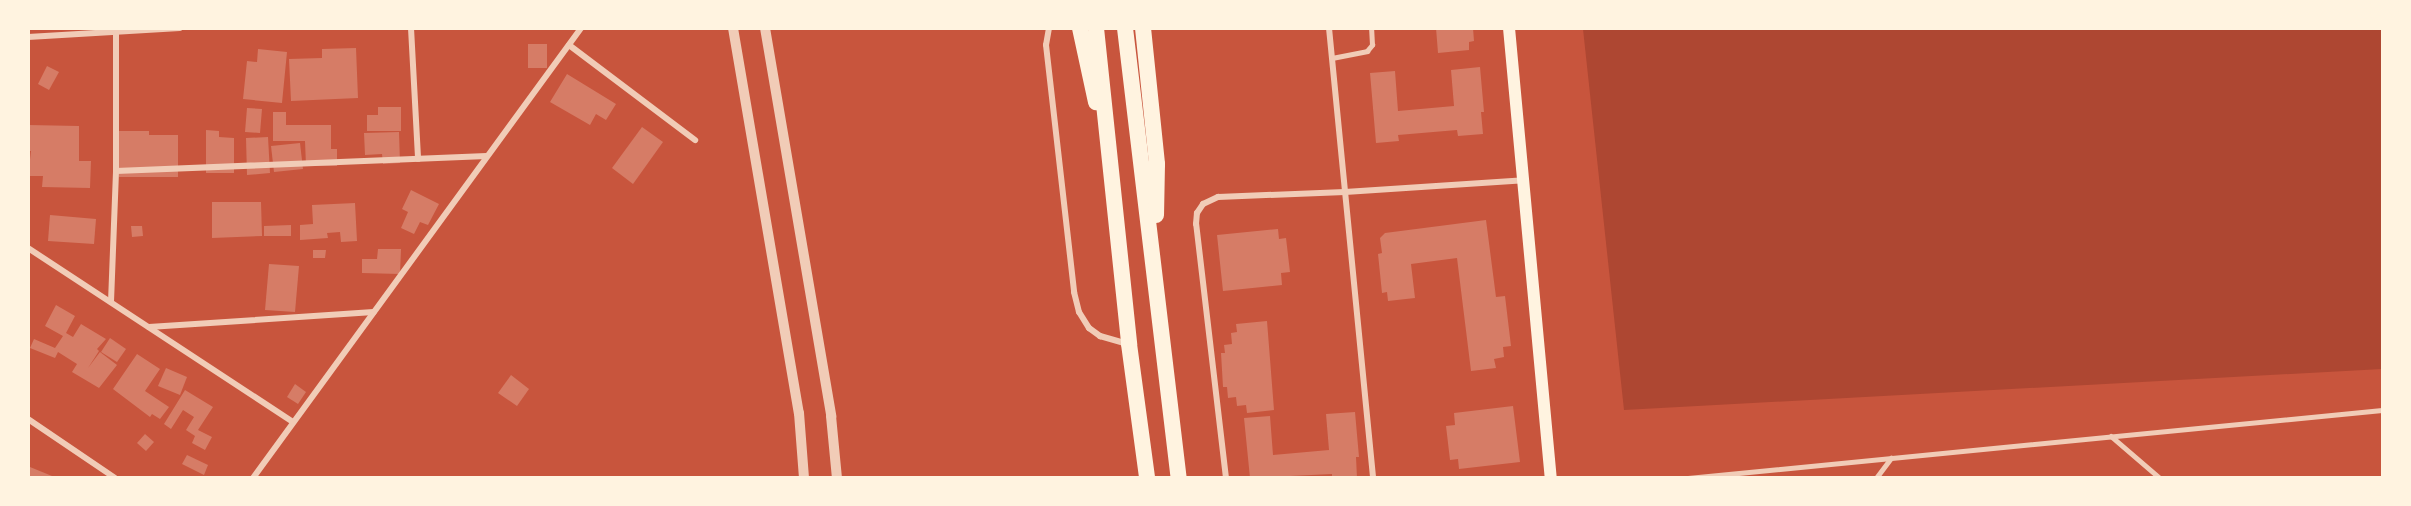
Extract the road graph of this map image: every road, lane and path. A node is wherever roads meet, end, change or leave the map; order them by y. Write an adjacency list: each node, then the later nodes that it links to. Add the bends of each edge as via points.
1 (180, 28): 14 (street)
2 (411, 28): 21 (street)
3 (581, 28): 16 (street)
4 (733, 28): 38 (street, via 799,413)
5 (765, 28): 39 (street, via 831,416)
6 (1049, 28): 30 (street, via 1046,45 1079,312 1089,328 1100,336)
7 (1080, 28): 18 (highway, via 1089,78)
8 (1096, 28): 18 (highway)
9 (1125, 28): 26 (highway)
10 (1143, 28): 26 (highway, via 1157,165)
11 (1329, 28): 17 (street)
12 (1371, 28): 17 (lane, via 1372,45 1367,51)
13 (1509, 28): 23 (main road)
14 (116, 31): 15 (street); 22 (street)
15 (28, 37)
16 (569, 45): 19 (street); 20 (street)
17 (1332, 58): 24 (street)
18 (1108, 134): 30 (highway)
19 (695, 140)
20 (487, 156): 21 (street); 28 (street)
21 (418, 159): 22 (street)
22 (116, 171): 27 (street)
23 (1524, 180): 24 (street); 44 (main road)
24 (1345, 192): 42 (street, via 1218,197 1199,208 1196,224); 43 (street)
25 (28, 248): 27 (street)
26 (1153, 248): 41 (highway)
27 (111, 302): 29 (street)
28 (373, 312): 29 (street); 33 (street)
29 (149, 327): 33 (street)
30 (1129, 344): 40 (highway)
31 (2382, 410): 34 (lane)
32 (28, 419): 36 (street)
33 (293, 422): 37 (street)
34 (2111, 436): 35 (lane); 47 (lane)
35 (1891, 458): 45 (lane); 46 (lane)
36 (115, 477)
37 (253, 477)
38 (804, 477)
39 (837, 477)
40 (1147, 477)
41 (1179, 477)
42 (1226, 477)
43 (1373, 477)
44 (1551, 477)
45 (1688, 477)
46 (1876, 477)
47 (2160, 477)

